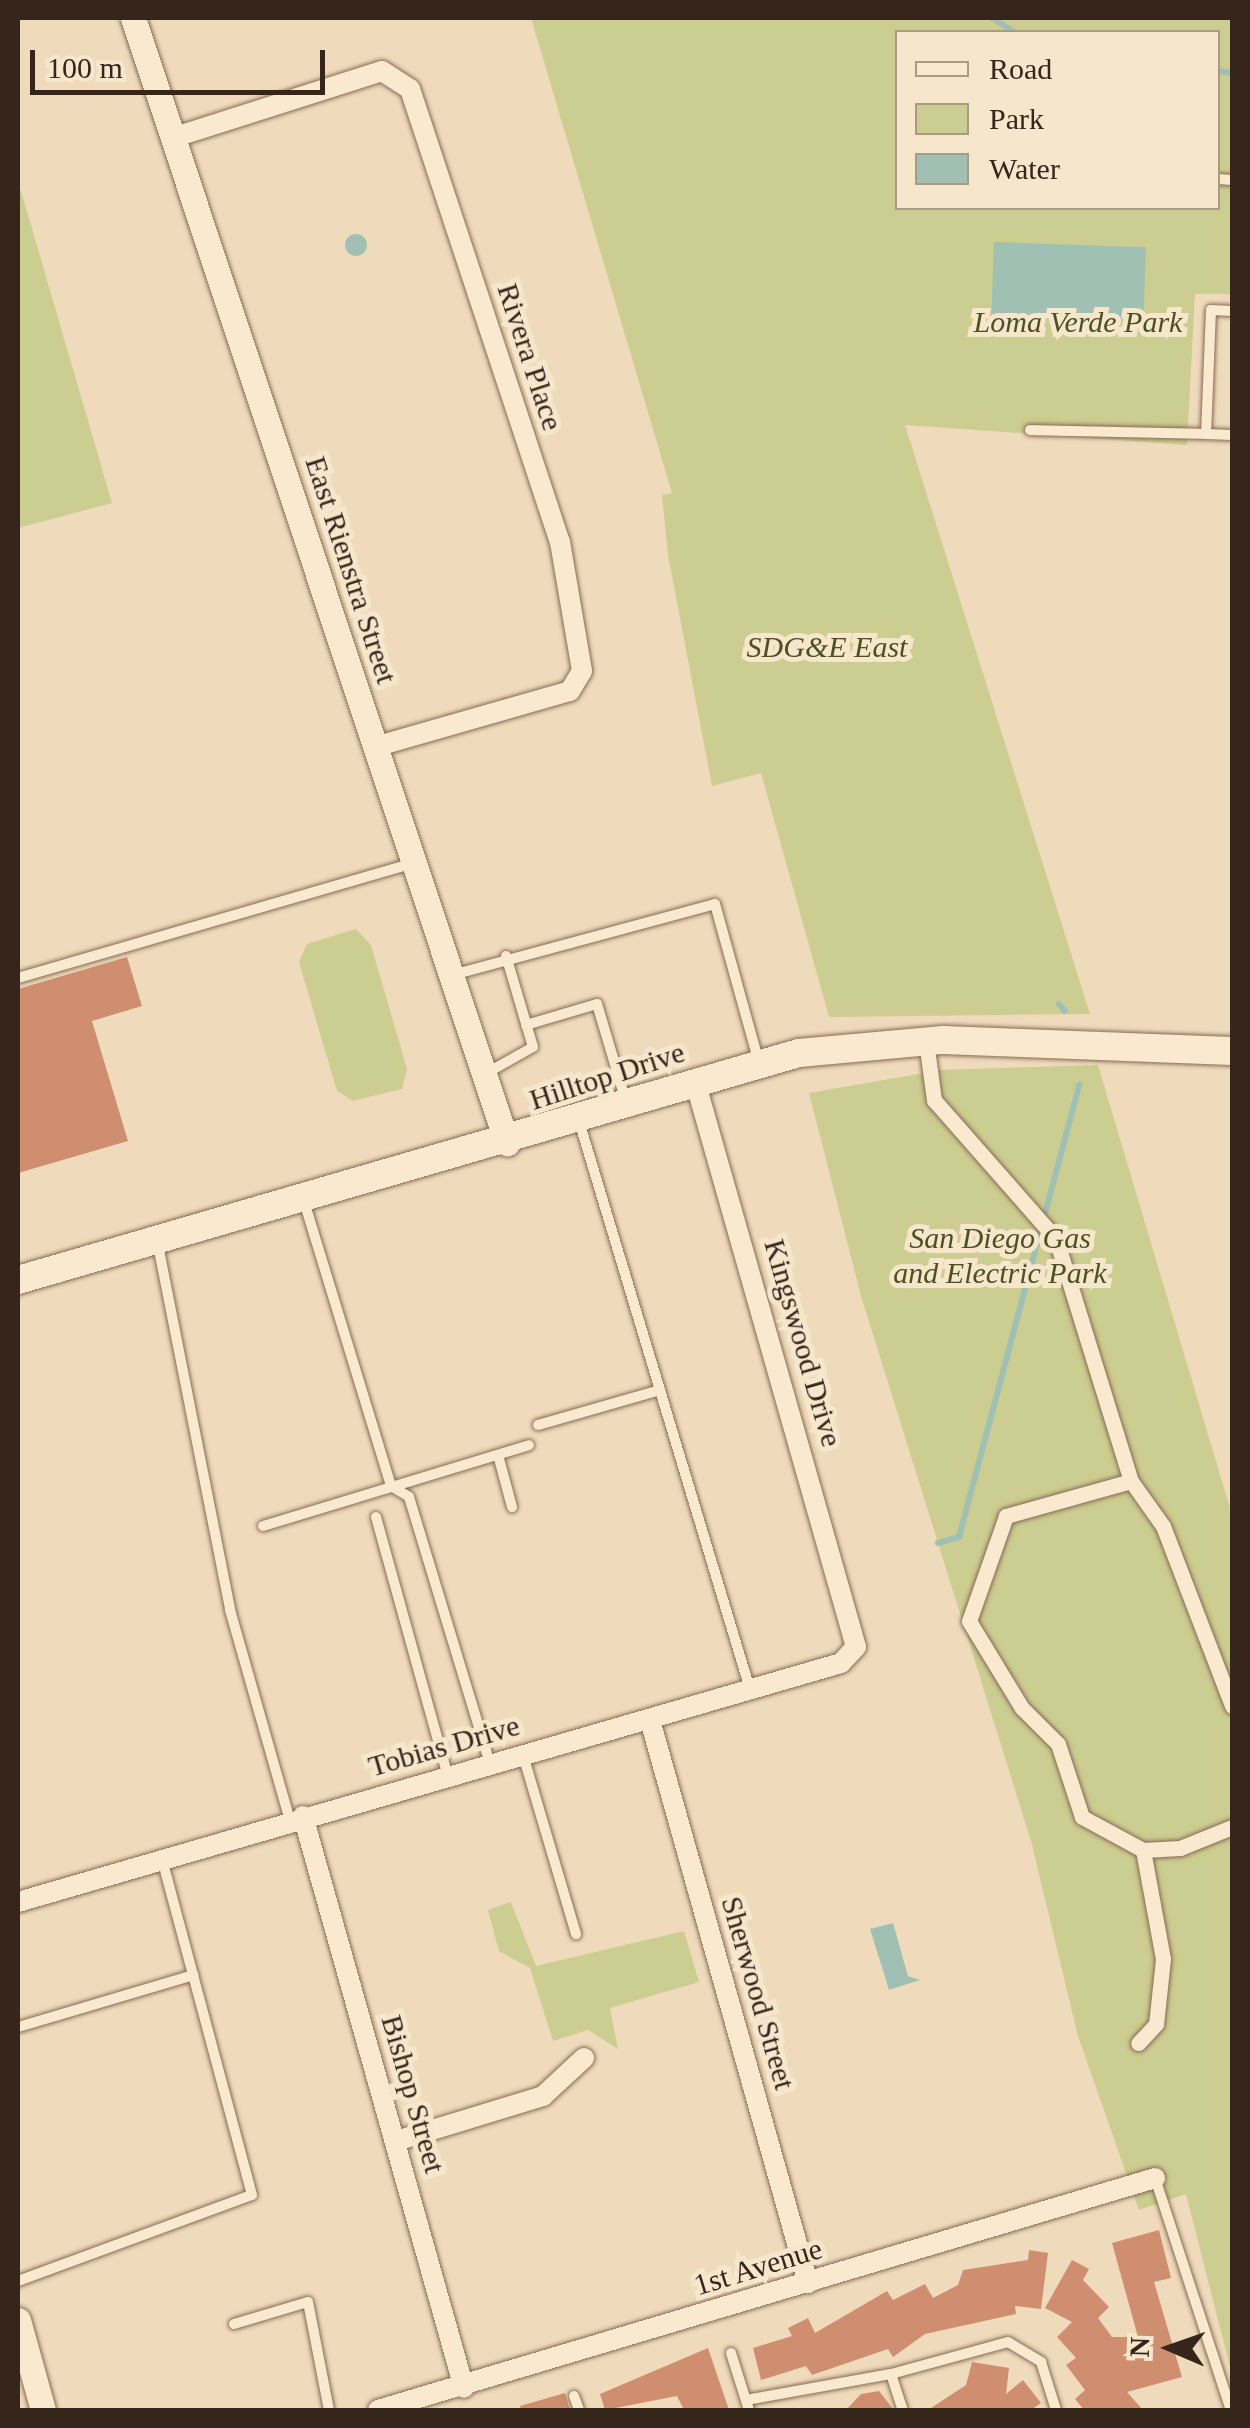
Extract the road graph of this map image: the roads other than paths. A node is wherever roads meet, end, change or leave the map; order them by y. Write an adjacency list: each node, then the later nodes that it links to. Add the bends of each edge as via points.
1 (133, 18): 2 (street, East Rienstra Street)
2 (172, 138): 7 (street, East Rienstra Street); 7 (street, Rivera Place, via 392,72 410,89 560,542 582,672 570,691)
3 (1232, 311): 5 (lane, via 1211,310)
4 (1030, 430): 5 (lane)
5 (1206, 434): 6 (lane)
6 (1232, 435)
7 (376, 747): 8 (street, East Rienstra Street)
8 (414, 863): 10 (street, East Rienstra Street); 11 (lane)
9 (506, 956): 10 (lane); 12 (lane); 15 (lane, via 715,904)
10 (450, 976): 16 (street, East Rienstra Street)
11 (18, 978)
12 (526, 1025): 16 (lane, via 533,1047); 18 (lane, via 597,1004)
13 (926, 1041): 14 (main road, Hilltop Drive); 15 (main road, Hilltop Drive); 28 (street, via 934,1100 1056,1239)
14 (1232, 1052)
15 (759, 1064): 17 (main road, Hilltop Drive)
16 (484, 1074): 20 (street, East Rienstra Street)
17 (695, 1081): 18 (main road, Hilltop Drive); 33 (street, Kingswood Drive)
18 (626, 1102): 19 (main road, Hilltop Drive)
19 (578, 1117): 20 (main road, Hilltop Drive); 24 (lane)
20 (507, 1143): 21 (main road, Hilltop Drive)
21 (303, 1198): 22 (main road, Hilltop Drive); 29 (lane)
22 (157, 1240): 23 (main road, Hilltop Drive); 40 (lane, via 230,1610)
23 (18, 1280)
24 (660, 1390): 25 (lane); 34 (lane)
25 (538, 1425)
26 (529, 1446): 27 (lane)
27 (498, 1454): 29 (lane); 30 (lane)
28 (1131, 1481): 35 (street, via 1163,1526); 42 (street, via 1006,1516 969,1620 1011,1693 1058,1744 1082,1818)
29 (391, 1486): 32 (lane); 38 (lane, via 409,1497)
30 (512, 1507)
31 (376, 1517): 39 (lane)
32 (264, 1526)
33 (853, 1622): 34 (street, Tobias Drive, via 856,1647 841,1663)
34 (750, 1690): 36 (street, Tobias Drive)
35 (1232, 1706)
36 (650, 1720): 37 (street, Tobias Drive); 53 (street, Sherwood Street)
37 (524, 1755): 38 (street, Tobias Drive); 45 (lane)
38 (490, 1764): 39 (street, Tobias Drive)
39 (448, 1776): 40 (street, Tobias Drive)
40 (296, 1819): 43 (street, Tobias Drive); 50 (street, Bishop Street)
41 (1232, 1828): 42 (street, via 1180,1848)
42 (1143, 1850): 48 (street, via 1162,1959 1156,2024)
43 (162, 1860): 44 (street, Tobias Drive); 46 (lane)
44 (18, 1902)
45 (576, 1934)
46 (193, 1975): 47 (lane); 52 (lane, via 252,2196)
47 (18, 2027)
48 (1138, 2043)
49 (584, 2058): 50 (street, via 542,2096)
50 (396, 2141): 58 (street, Bishop Street)
51 (1155, 2178): 53 (street, 1st Avenue); 67 (lane)
52 (18, 2281)
53 (808, 2283): 58 (street, 1st Avenue)
54 (18, 2320): 61 (street)
55 (234, 2324): 62 (lane, via 308,2302)
56 (731, 2353): 60 (lane)
57 (892, 2374): 60 (lane); 65 (lane); 66 (lane, via 1008,2342 1041,2362)
58 (464, 2388): 63 (street, 1st Avenue)
59 (574, 2396): 64 (lane)
60 (747, 2405)
61 (43, 2410)
62 (328, 2410)
63 (378, 2410)
64 (579, 2410)
65 (903, 2410)
66 (1056, 2410)
67 (1231, 2410)

